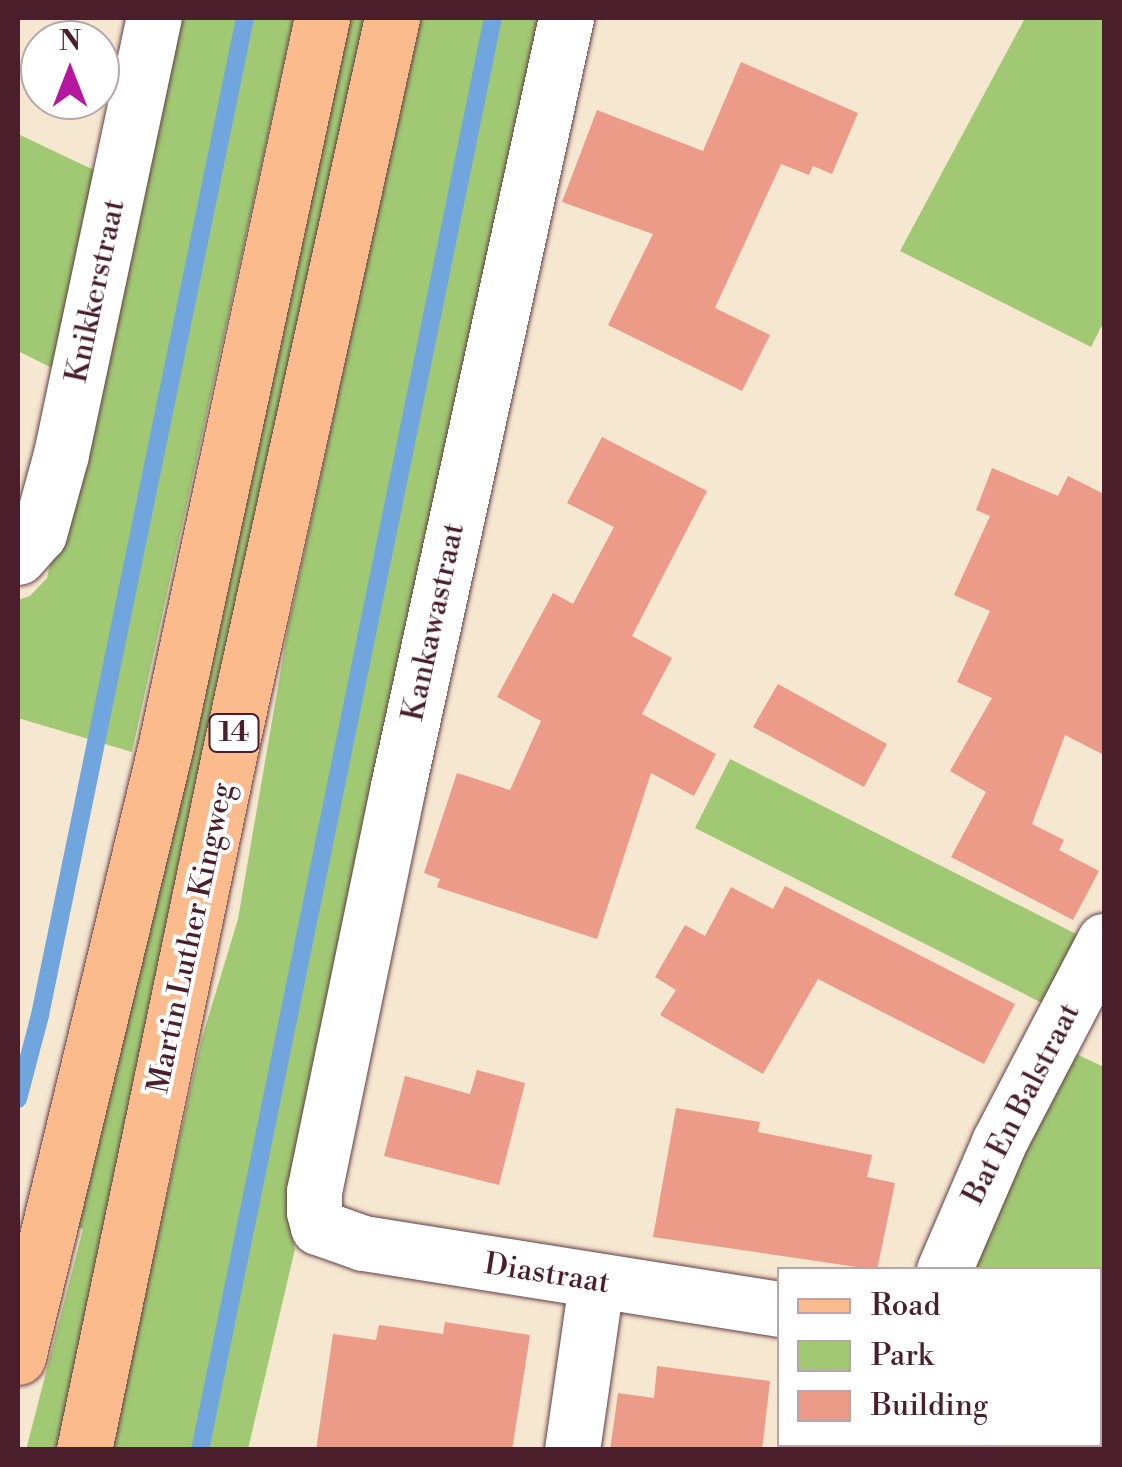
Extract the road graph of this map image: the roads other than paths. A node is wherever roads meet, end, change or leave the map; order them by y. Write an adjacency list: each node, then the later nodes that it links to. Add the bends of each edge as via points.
1 (154, 18): 5 (street, Knikkerstraat, via 60,454 39,534)
2 (322, 18): 11 (main road, 14, via 164,749)
3 (392, 18): 12 (main road, Martin Luther Kingweg / 14)
4 (566, 18): 7 (street, Kankawastraat, via 314,1191)
5 (18, 556)
6 (1104, 941): 8 (street, Bat En Balstraat, via 999,1142)
7 (318, 1228): 9 (street, Diastraat, via 362,1243)
8 (945, 1267)
9 (596, 1283): 10 (street, Diastraat); 13 (street)
10 (777, 1310)
11 (18, 1357)
12 (84, 1450)
13 (572, 1450)

